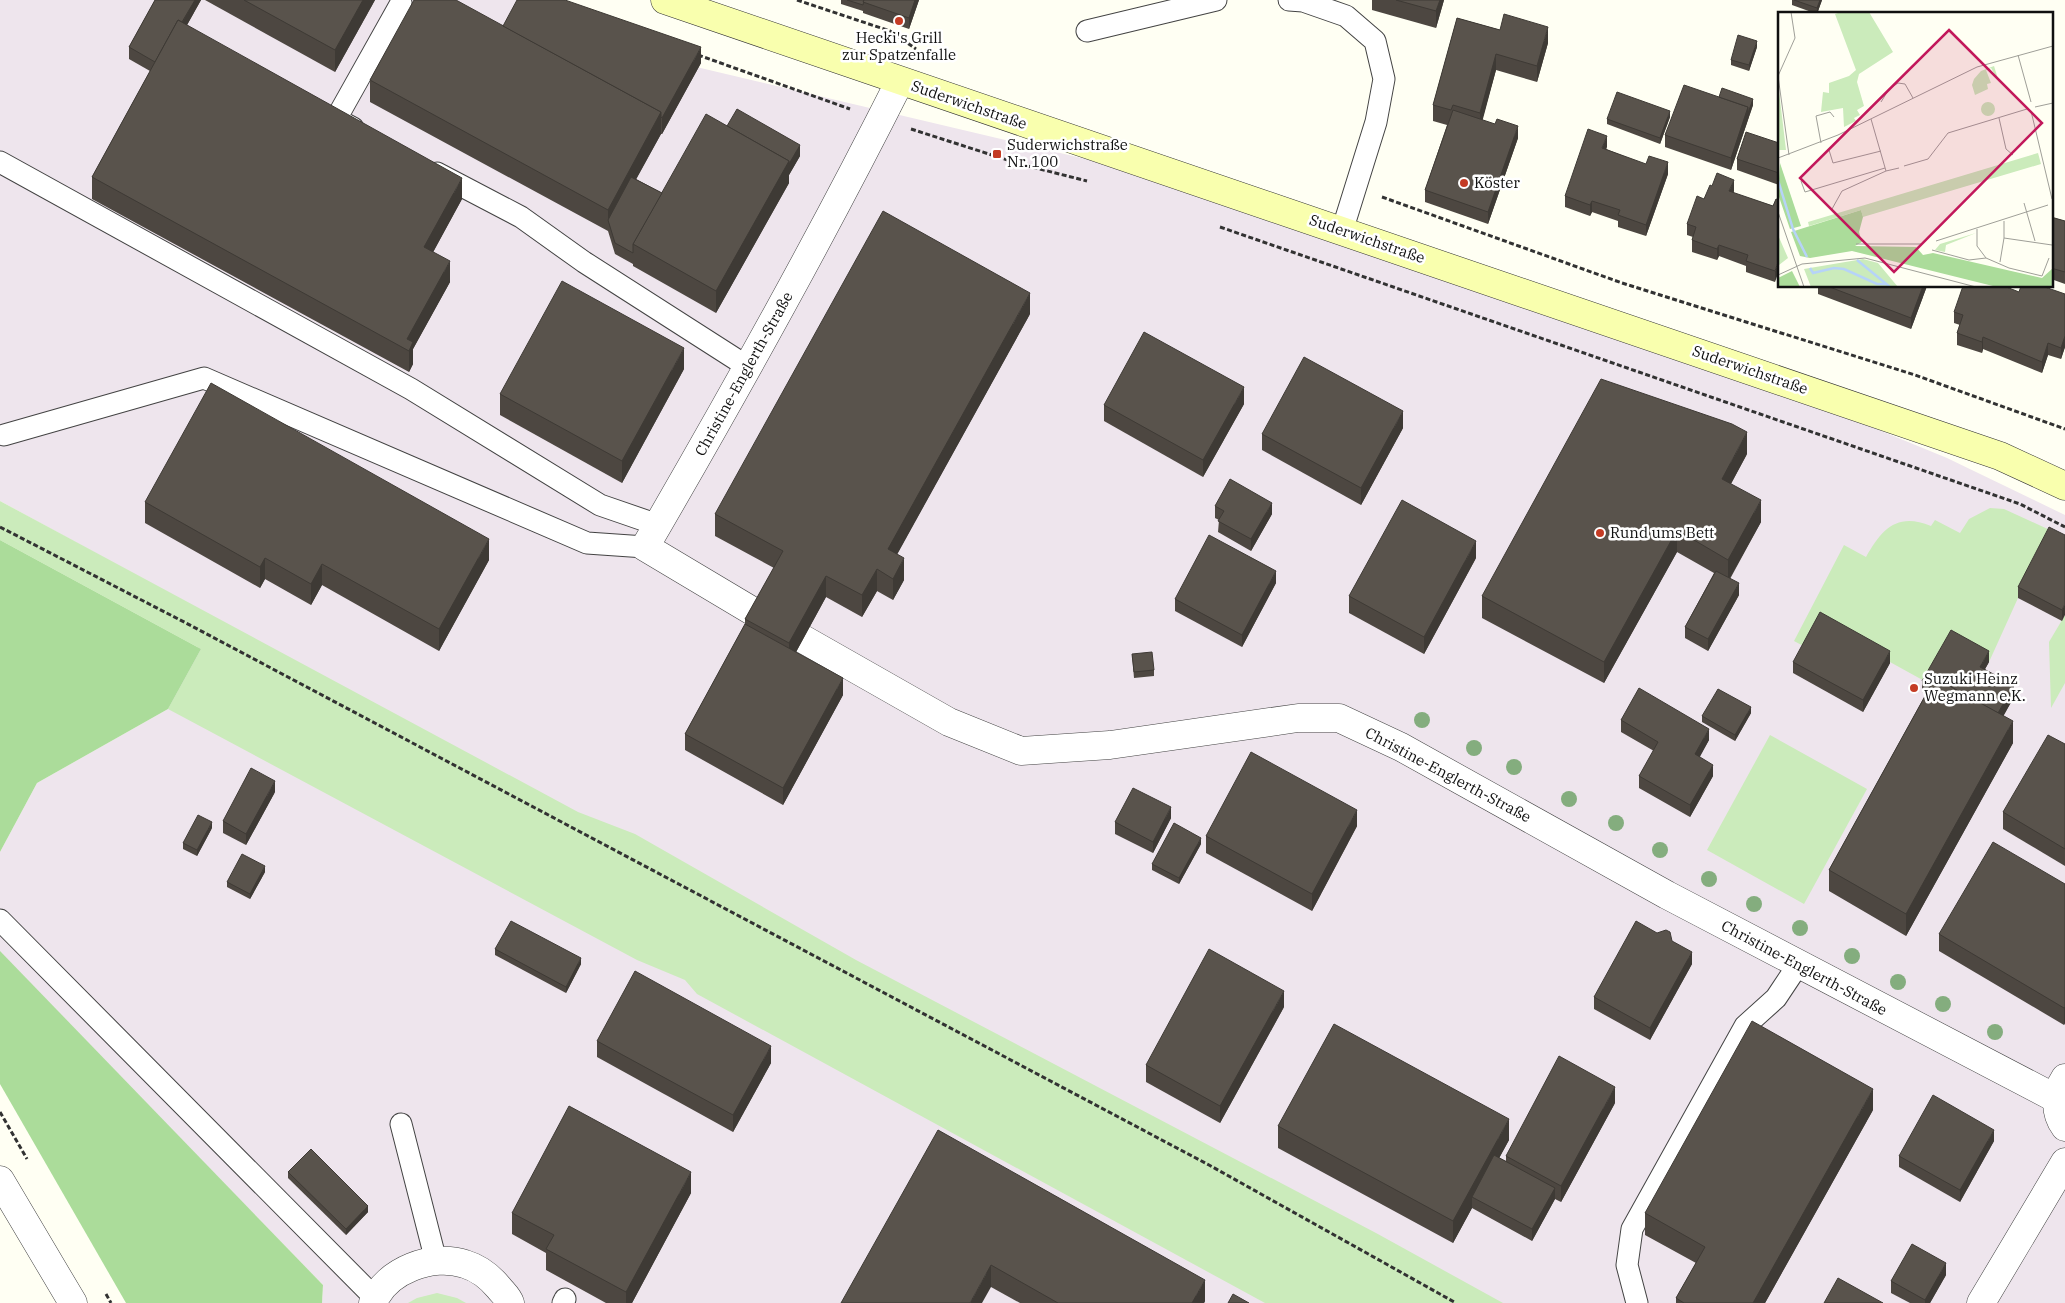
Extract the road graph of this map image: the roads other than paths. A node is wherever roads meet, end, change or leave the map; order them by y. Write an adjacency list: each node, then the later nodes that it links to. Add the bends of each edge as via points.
1 (665, 0): 6 (main road, Suderwichstraße)
2 (1216, 0): 5 (lane)
3 (1289, 0): 10 (lane, via 1303,1 1346,16 1375,41 1384,79 1376,122)
4 (401, 3): 7 (lane, via 336,119)
5 (1087, 31)
6 (900, 81): 10 (main road, Suderwichstraße); 11 (street, Christine-Englerth-Straße, via 838,204)
7 (371, 138)
8 (0, 162): 14 (lane, via 411,389)
9 (424, 166): 11 (lane, via 521,217 584,262)
10 (1342, 231): 13 (main road, Suderwichstraße, via 2000,456)
11 (748, 367): 14 (street, Christine-Englerth-Straße)
12 (4, 435): 14 (lane, via 204,378 588,543)
13 (2065, 486)
14 (652, 536): 15 (street)
15 (759, 615)
16 (803, 639): 18 (street, Christine-Englerth-Straße, via 949,722 1021,751 1110,745 1298,718 1339,718 1401,747)
17 (0, 920): 25 (lane)
18 (1798, 965): 19 (street, Christine-Englerth-Straße); 28 (lane, via 1776,998 1745,1026 1632,1229 1626,1265)
19 (2061, 1088): 21 (street, via 2058,1111)
20 (401, 1124): 24 (lane)
21 (2065, 1127)
22 (2065, 1162): 29 (street)
23 (0, 1180): 26 (street)
24 (436, 1261): 25 (street, via 412,1267 391,1280); 27 (street, via 464,1264 490,1277)
25 (374, 1300)
26 (73, 1303)
27 (510, 1303)
28 (1637, 1303)
29 (1981, 1303)

